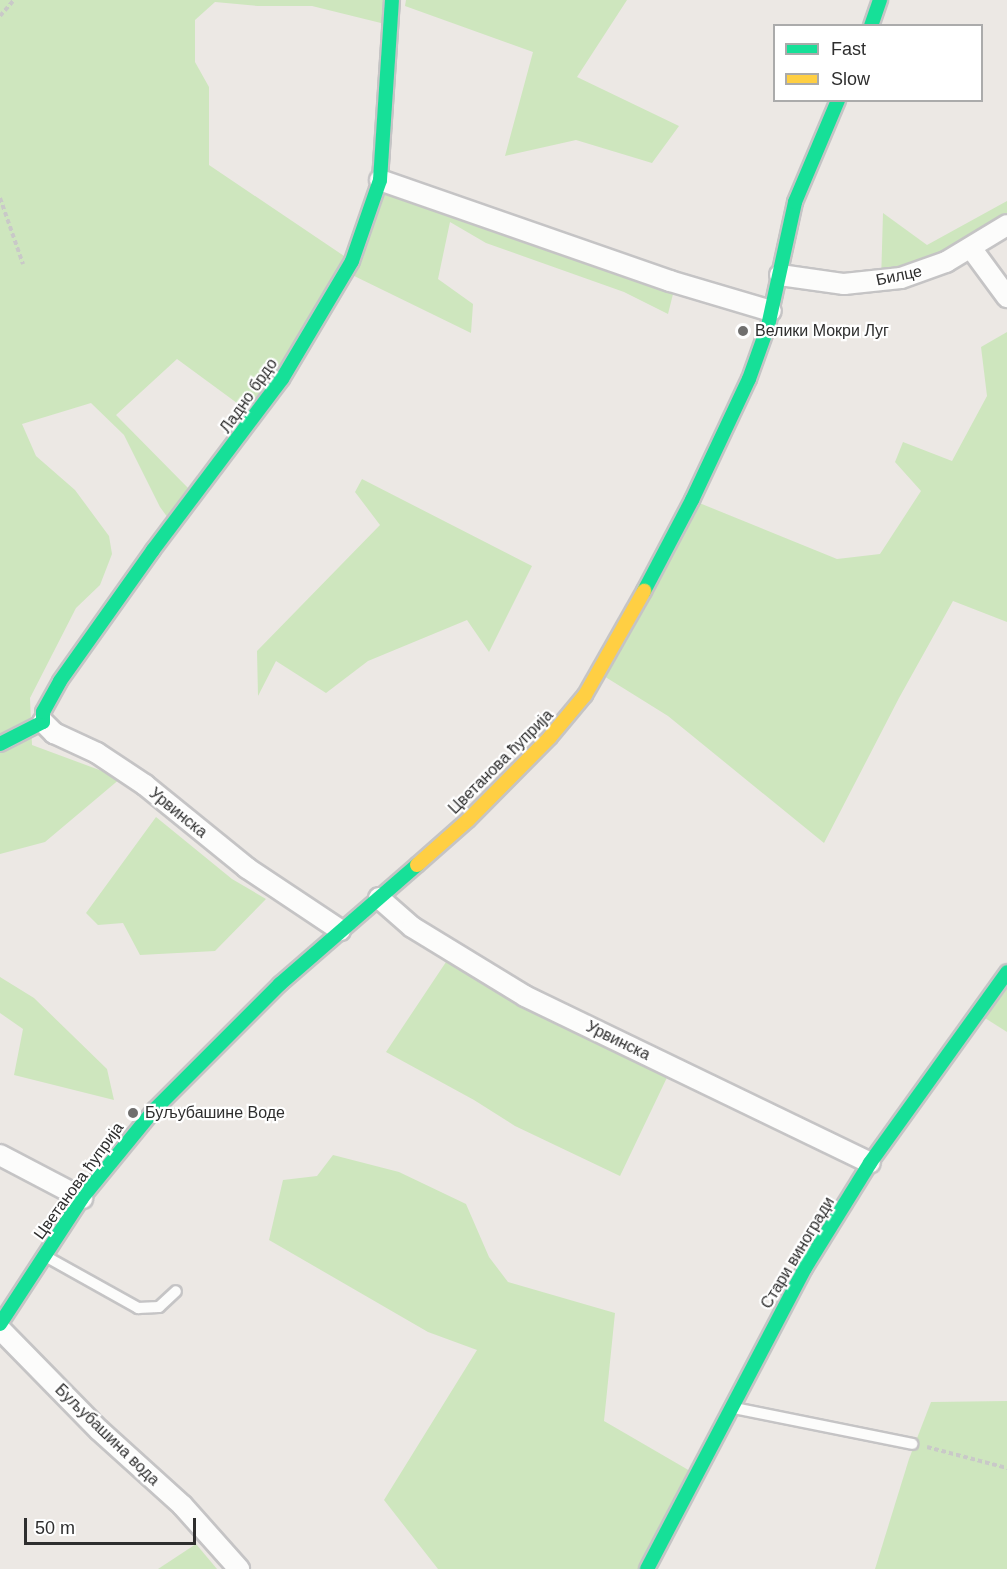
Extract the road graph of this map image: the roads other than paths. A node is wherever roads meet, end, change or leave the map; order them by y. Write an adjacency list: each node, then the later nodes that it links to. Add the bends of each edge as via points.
1 (392, 0): 5 (street, Ладно брдо)
2 (880, 0): 3 (street)
3 (872, 24)
4 (837, 102): 8 (street, Цветанова ћуприја, via 795,202)
5 (380, 180): 10 (street, via 649,274); 11 (street, Ладно брдо, via 352,261 282,379 60,681 43,712)
6 (1007, 225): 7 (street, Билце)
7 (971, 248): 8 (street, Билце, via 928,270 881,282 843,284); 9 (street)
8 (780, 275): 10 (street, Цветанова ћуприја)
9 (1007, 297)
10 (771, 311): 13 (street, Цветанова ћуприја, via 750,379 728,428 627,623 585,695 519,770)
11 (43, 722): 12 (street); 14 (street, Урвинска, via 61,738 97,753 127,773 247,868)
12 (0, 744)
13 (379, 898): 14 (street, Цветанова ћуприја); 17 (street, Урвинска, via 412,927 525,996)
14 (340, 930): 18 (street, Цветанова ћуприја, via 169,1095)
15 (1007, 972): 17 (street, Стари виногради)
16 (0, 1155): 18 (street)
17 (870, 1163): 22 (street, Стари виногради, via 805,1268)
18 (82, 1198): 19 (street, Цветанова ћуприја)
19 (45, 1256): 20 (lane, via 138,1308 159,1307); 21 (street, Цветанова ћуприја)
20 (176, 1291)
21 (0, 1327): 24 (street, Буљубашина вода, via 99,1430 182,1505)
22 (730, 1408): 23 (lane); 25 (street, Стари виногради)
23 (912, 1444)
24 (239, 1569)
25 (647, 1569)

